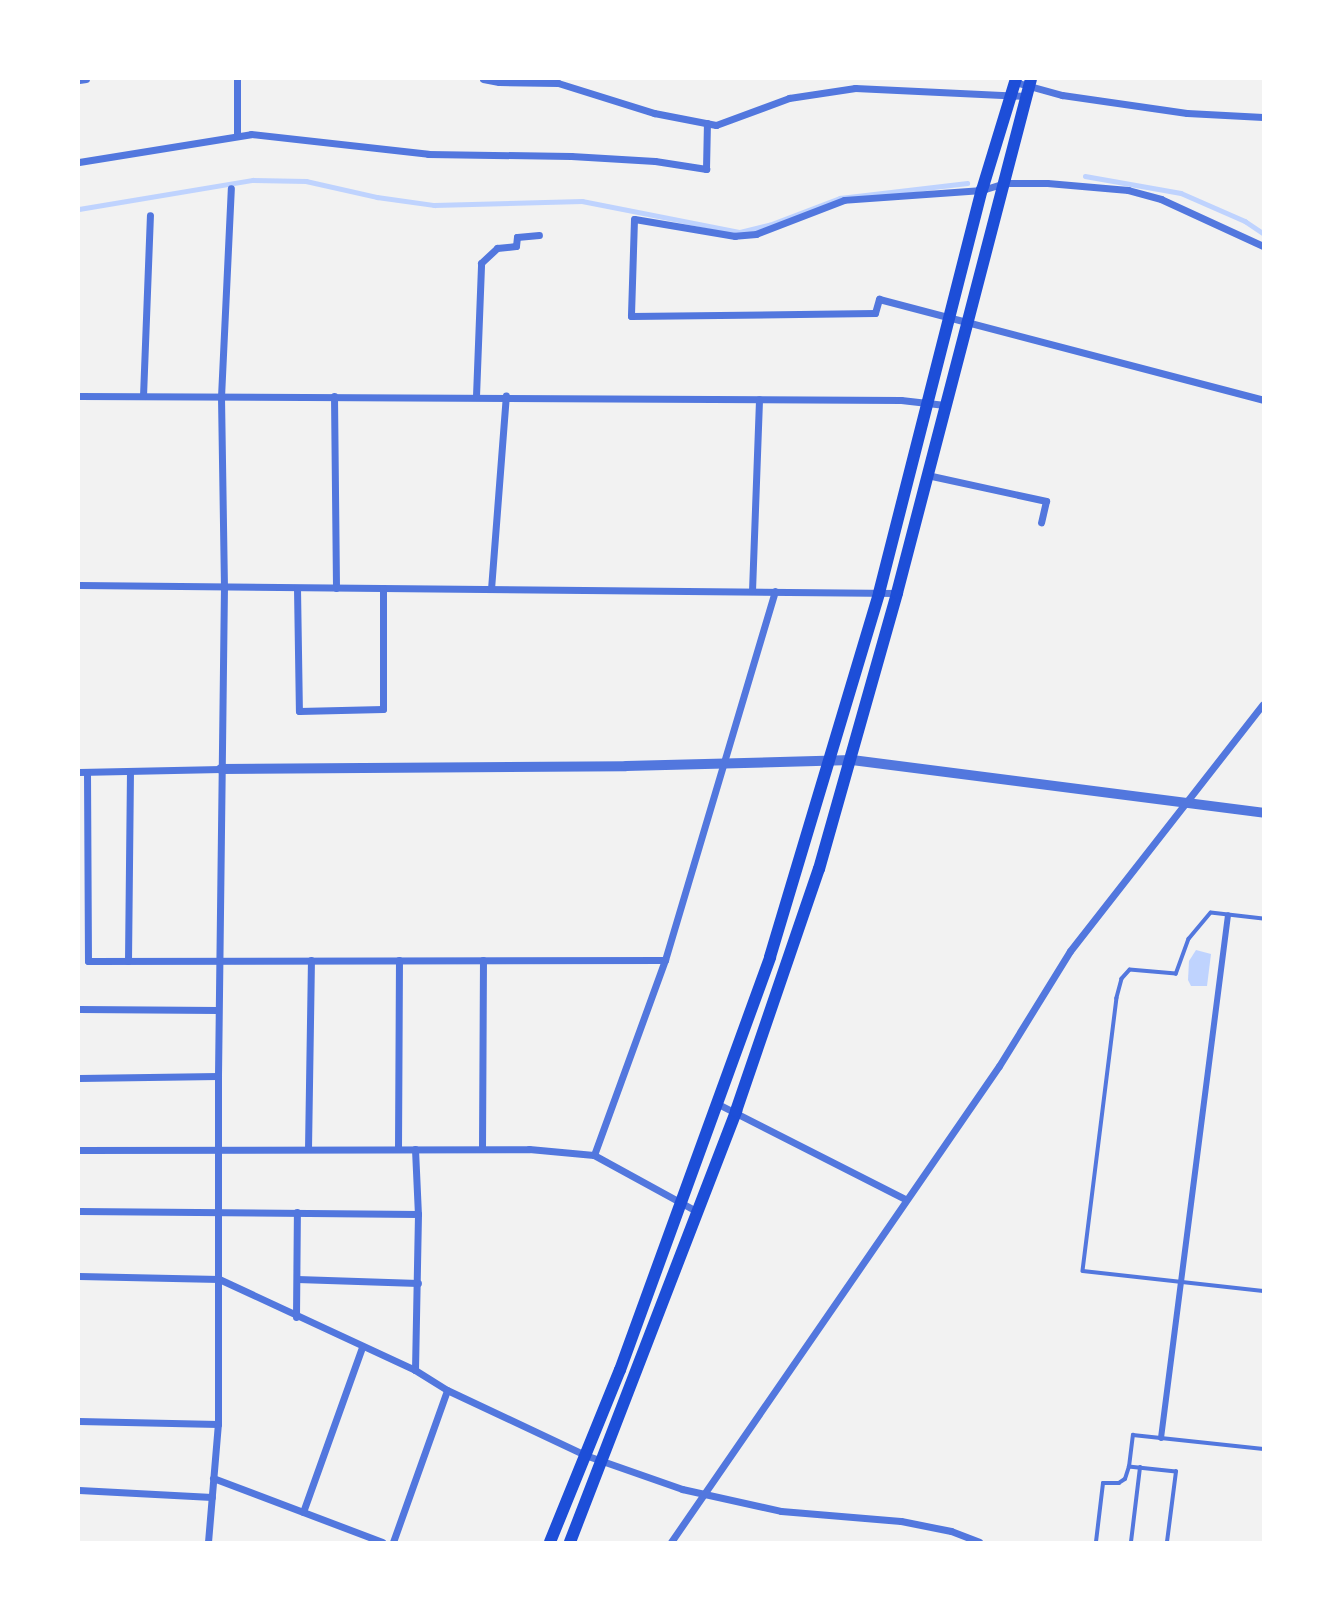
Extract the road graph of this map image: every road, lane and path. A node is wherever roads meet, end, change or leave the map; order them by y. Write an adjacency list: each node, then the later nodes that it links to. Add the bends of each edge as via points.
1 (86, 79): 4 (street)
2 (237, 79): 10 (street)
3 (483, 79): 9 (street, via 558,83 654,113)
4 (79, 80)
5 (1015, 80): 6 (street); 7 (highway)
6 (1029, 87): 7 (street); 8 (street, via 1187,113); 12 (highway)
7 (1011, 95): 9 (street, via 855,88 789,98 716,125); 14 (highway)
8 (1263, 117)
9 (707, 123): 10 (street, via 706,169 570,156 428,154)
10 (237, 136): 11 (street)
11 (79, 162)
12 (1006, 177): 14 (street); 17 (street, via 1128,190 1192,210); 19 (highway)
13 (231, 188): 25 (street)
14 (982, 190): 18 (highway); 18 (street, via 844,200 756,234 736,236 634,219 631,316 875,313 879,299)
15 (150, 215): 21 (street)
16 (539, 234): 23 (street, via 517,237 516,246 497,248 481,263)
17 (1263, 246)
18 (951, 317): 19 (street); 28 (highway)
19 (966, 321): 27 (street); 29 (highway)
20 (79, 396): 21 (street)
21 (143, 396): 25 (street)
22 (334, 396): 23 (street); 25 (street); 35 (street)
23 (477, 396): 24 (street)
24 (506, 396): 26 (street); 37 (street)
25 (221, 397): 33 (street)
26 (759, 399): 28 (street); 38 (street)
27 (1263, 400)
28 (928, 403): 29 (street); 40 (highway)
29 (945, 405): 30 (highway)
30 (927, 475): 31 (street, via 1046,501); 41 (highway)
31 (1041, 522)
32 (79, 585): 33 (street)
33 (224, 588): 34 (street); 46 (street)
34 (297, 588): 35 (street); 36 (street, via 299,711 383,709)
35 (336, 588): 36 (street)
36 (383, 589): 37 (street)
37 (491, 589): 38 (street)
38 (751, 590): 39 (street)
39 (775, 591): 40 (street); 45 (street)
40 (878, 593): 41 (street); 43 (highway)
41 (897, 593): 44 (highway)
42 (1263, 704): 49 (street)
43 (829, 760): 44 (street); 45 (street); 65 (highway, via 770,957)
44 (852, 760): 49 (street); 66 (highway, via 790,961)
45 (722, 764): 46 (street); 56 (street)
46 (221, 769): 48 (street); 59 (street)
47 (83, 772): 48 (street); 57 (street)
48 (130, 772): 58 (street)
49 (1183, 803): 50 (street); 74 (street, via 1070,951 999,1066)
50 (1263, 813)
51 (1228, 915): 52 (lane); 84 (street); 84 (lane, via 1211,913 1189,939 1175,974 1130,970 1116,998 1083,1271)
52 (1263, 919)
53 (311, 960): 54 (street); 59 (street); 67 (street)
54 (399, 960): 55 (street); 68 (street)
55 (483, 960): 56 (street); 70 (street)
56 (665, 960): 73 (street)
57 (88, 961): 58 (street); 60 (street)
58 (128, 961): 59 (street)
59 (219, 961): 62 (street)
60 (79, 966)
61 (79, 1010): 62 (street)
62 (218, 1010): 63 (street)
63 (218, 1076): 64 (street); 72 (street)
64 (79, 1078)
65 (718, 1104): 66 (street); 75 (highway)
66 (736, 1111): 74 (street); 79 (highway)
67 (308, 1149): 68 (street); 72 (street)
68 (398, 1149): 69 (street)
69 (415, 1149): 70 (street); 80 (street)
70 (482, 1149): 73 (street)
71 (79, 1150): 72 (street)
72 (218, 1150): 77 (street)
73 (594, 1156): 75 (street)
74 (905, 1199): 101 (street)
75 (682, 1203): 79 (street); 95 (highway)
76 (79, 1211): 77 (street)
77 (219, 1212): 78 (street); 82 (street)
78 (297, 1212): 80 (street); 83 (street)
79 (698, 1212): 96 (highway)
80 (418, 1214): 85 (street)
81 (79, 1276): 82 (street)
82 (219, 1279): 87 (street); 92 (street)
83 (297, 1279): 85 (street); 87 (street)
84 (1182, 1281): 86 (lane); 93 (street)
85 (418, 1283): 89 (street)
86 (1263, 1291)
87 (296, 1317): 88 (street)
88 (362, 1347): 89 (street); 103 (street)
89 (415, 1370): 90 (street)
90 (447, 1390): 95 (street); 106 (street)
91 (79, 1421): 92 (street)
92 (218, 1424): 99 (street)
93 (1161, 1438): 94 (lane); 97 (lane, via 1133,1434)
94 (1263, 1449)
95 (585, 1455): 96 (street); 107 (highway)
96 (603, 1462): 101 (street); 108 (highway)
97 (1129, 1467): 98 (lane); 111 (lane, via 1119,1483 1103,1483)
98 (1140, 1468): 112 (lane); 113 (lane, via 1176,1472)
99 (213, 1478): 102 (street); 103 (street)
100 (79, 1490): 102 (street)
101 (703, 1494): 109 (street); 110 (street, via 781,1511 901,1521)
102 (212, 1497): 104 (street)
103 (303, 1513): 105 (street)
104 (208, 1542)
105 (382, 1542)
106 (393, 1542)
107 (550, 1542)
108 (569, 1542)
109 (671, 1542)
110 (979, 1542)
111 (1096, 1542)
112 (1131, 1542)
113 (1167, 1542)

